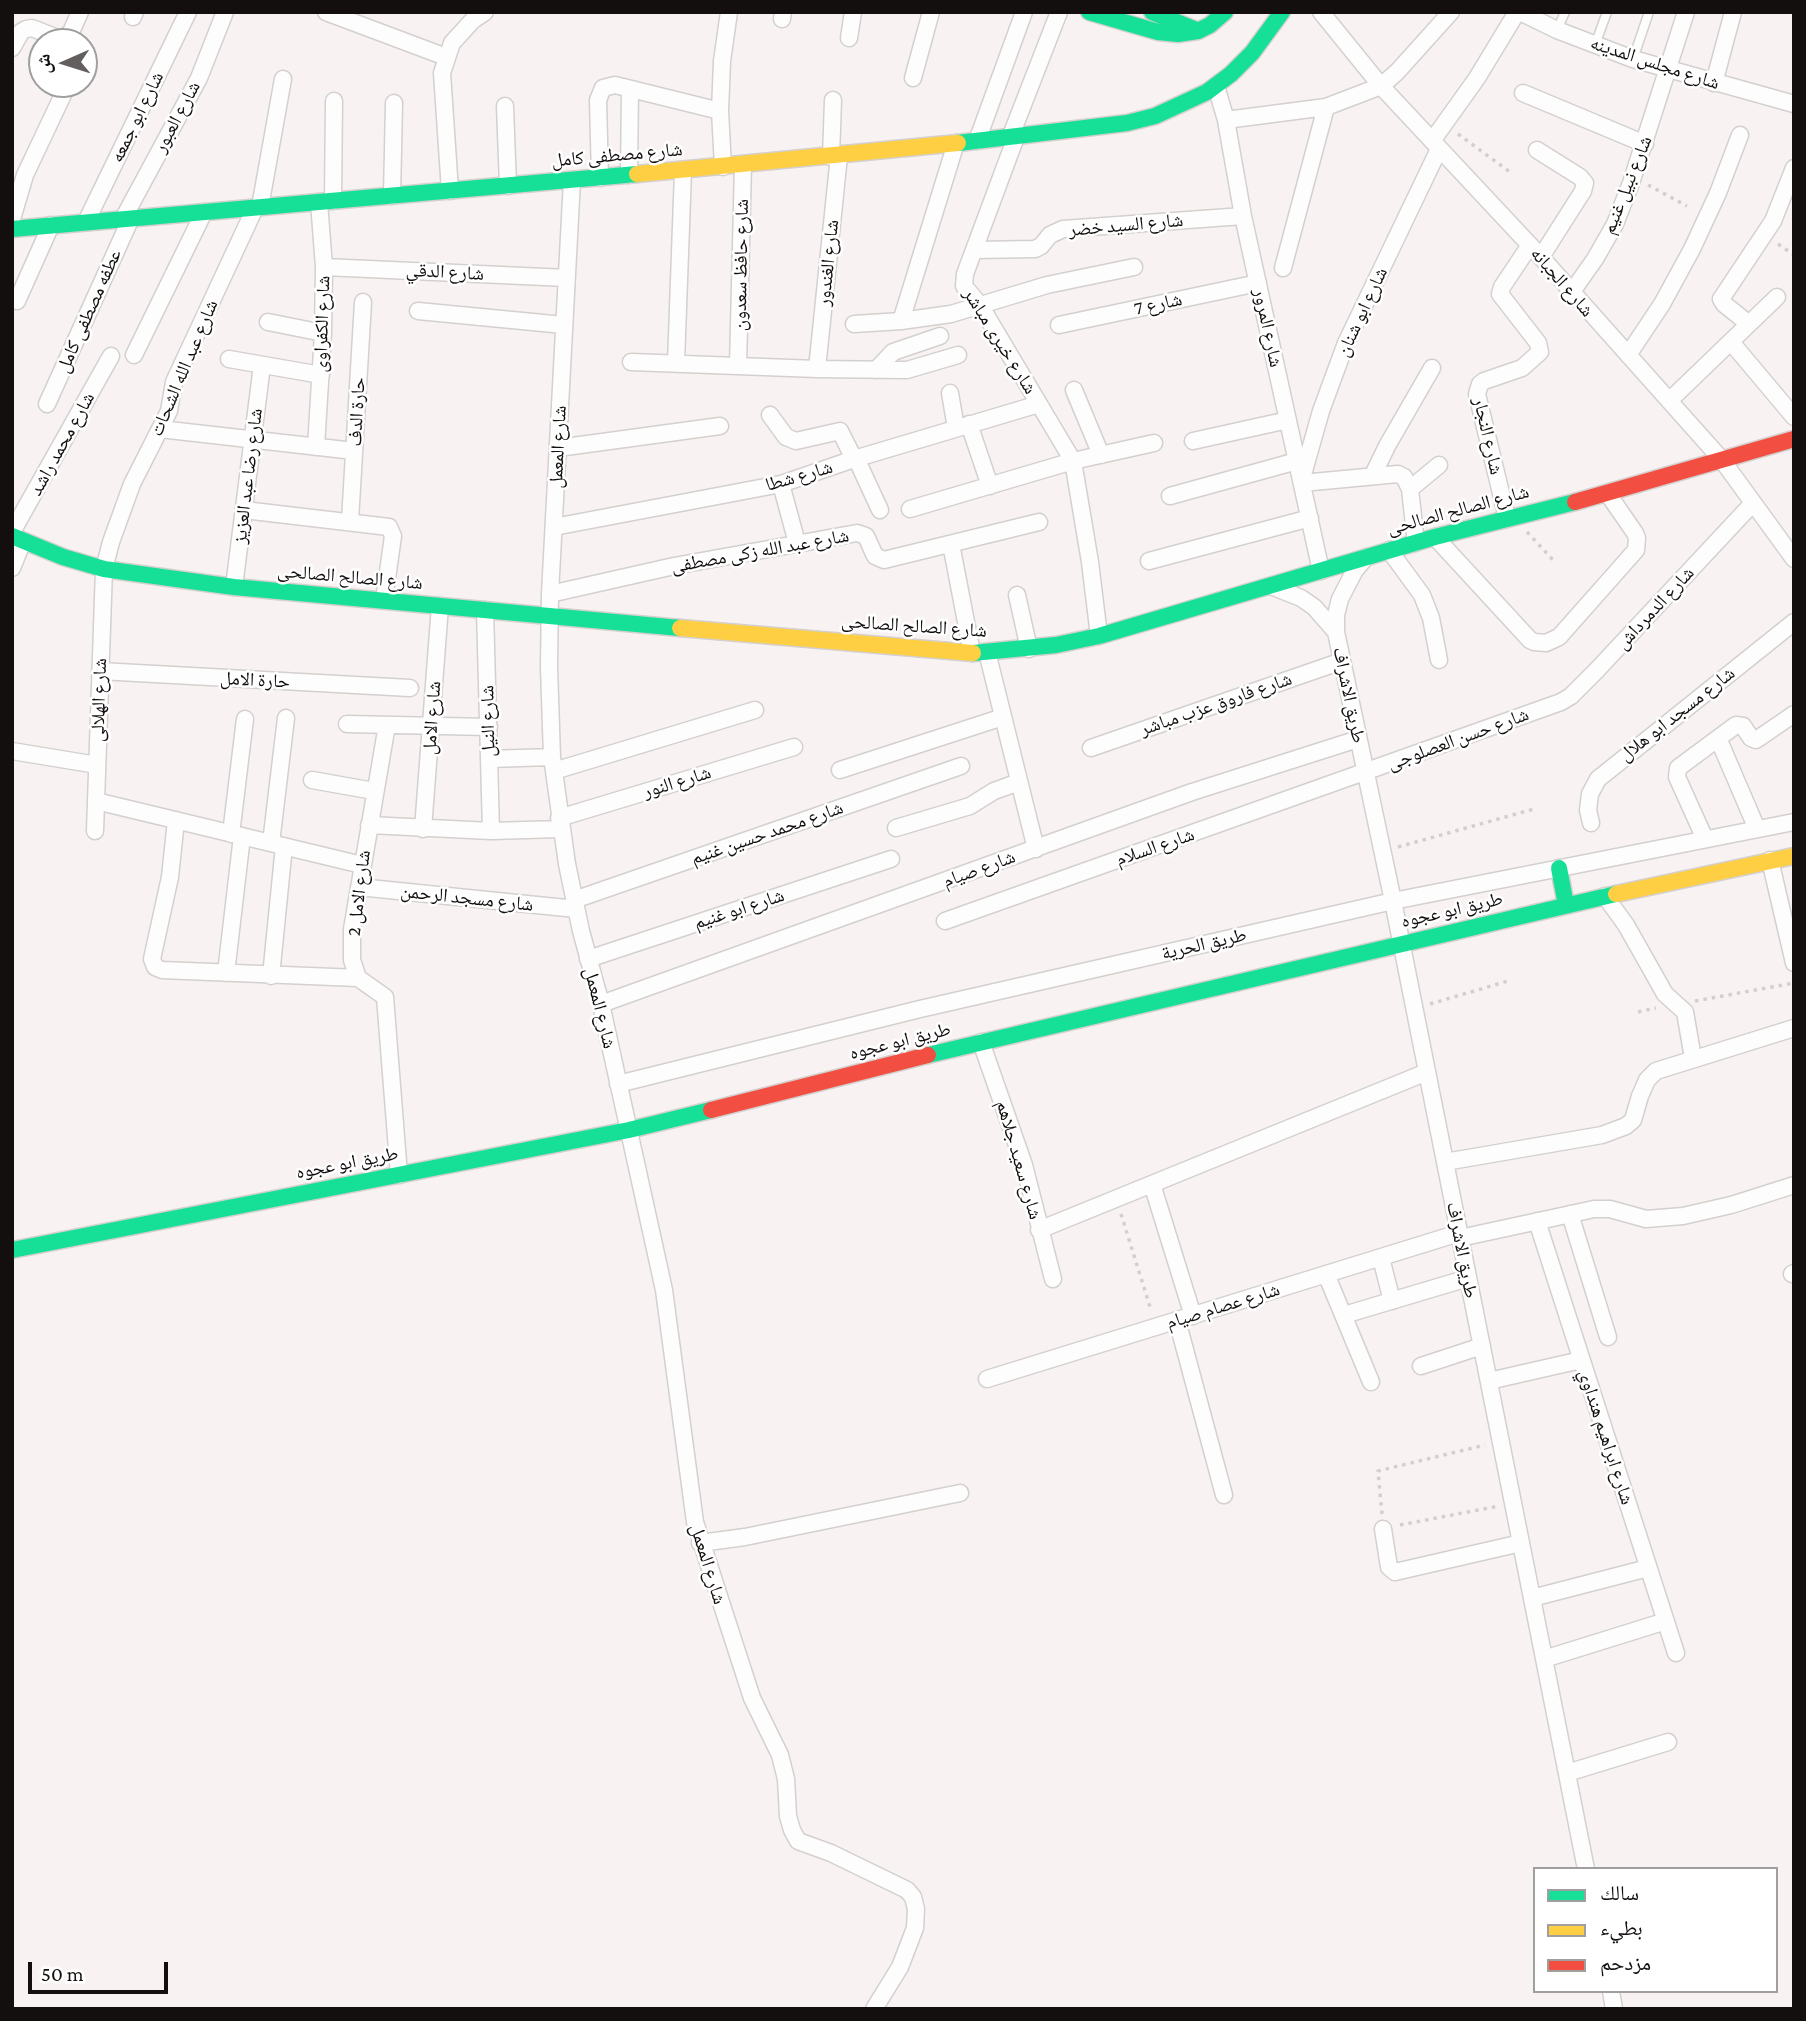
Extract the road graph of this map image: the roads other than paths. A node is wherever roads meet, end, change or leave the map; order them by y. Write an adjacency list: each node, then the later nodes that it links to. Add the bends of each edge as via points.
1 (80, 12): 27 (street, via 68,36 26,29)
2 (188, 12): 72 (street, شارع ابو جمعه)
3 (225, 12): 71 (street, شارع العبور, via 199,78)
4 (326, 12): 28 (street)
5 (485, 12): 28 (street, via 462,30)
6 (729, 12): 45 (street)
7 (853, 12): 25 (street)
8 (931, 12): 31 (street)
9 (1024, 12): 49 (street)
10 (1059, 12): 48 (street, شارع خيرى مباشر)
11 (1089, 12): 24 (street, via 1158,32)
12 (1153, 12): 24 (street)
13 (1225, 12): 24 (street)
14 (1282, 12): 34 (street, شارع مصطفى كامل, via 1252,53)
15 (1321, 12): 35 (street, شارع الجبانه)
16 (1451, 12): 35 (street)
17 (1519, 12): 23 (street, شارع مجلس المدينه); 52 (street, شارع ابو شنان, via 1444,124)
18 (1565, 12): 23 (lane)
19 (1607, 12): 26 (lane)
20 (1649, 12): 29 (lane)
21 (1686, 12): 30 (street, شارع نبيل غنيم)
22 (1733, 12): 33 (street)
23 (1557, 30): 26 (street, شارع مجلس المدينه)
24 (1198, 31)
25 (849, 38)
26 (1595, 45): 29 (street, شارع مجلس المدينه)
27 (12, 48)
28 (446, 57): 64 (street, via 442,89)
29 (1633, 59): 30 (street, شارع مجلس المدينه)
30 (1667, 70): 33 (street, شارع مجلس المدينه); 51 (street, شارع نبيل غنيم)
31 (913, 78)
32 (283, 79): 67 (street, شارع عبد الله الشحات)
33 (1714, 83): 42 (street, شارع مجلس المدينه)
34 (1216, 86): 46 (street, شارع المرور); 48 (street, شارع مصطفى كامل, via 1155,116)
35 (1381, 86): 44 (street); 52 (street, شارع الجبانه)
36 (630, 89): 45 (street); 60 (street); 61 (street, via 609,86 600,93)
37 (1523, 93): 51 (street)
38 (60, 98): 59 (street)
39 (833, 100): 54 (street, شارع الغندور)
40 (334, 101): 66 (street, شارع الكفراوى)
41 (394, 103): 65 (street)
42 (1794, 104)
43 (505, 106): 63 (street)
44 (1326, 107): 46 (street); 80 (street)
45 (720, 111): 56 (street)
46 (1226, 120): 69 (street, شارع المرور)
47 (1740, 135): 100 (street, via 1692,249)
48 (1013, 137): 49 (street, شارع مصطفى كامل); 76 (street, شارع خيرى مباشر)
49 (977, 141): 50 (street, شارع مصطفى كامل)
50 (956, 143): 54 (street, شارع مصطفى كامل); 89 (street)
51 (1645, 144): 83 (street, شارع نبيل غنيم, via 1615,224)
52 (1436, 145): 75 (street, شارع الجبانه); 136 (street, شارع ابو شنان, via 1346,343)
53 (1537, 150): 77 (street, via 1585,183)
54 (835, 156): 55 (street, شارع مصطفى كامل); 108 (street, شارع الغندور)
55 (743, 165): 56 (street, شارع مصطفى كامل); 106 (street, شارع حافظ سعدون)
56 (723, 167): 58 (street, شارع مصطفى كامل)
57 (1794, 168): 92 (street, via 1773,221 1721,299)
58 (683, 170): 60 (street, شارع مصطفى كامل); 104 (street)
59 (18, 173): 70 (street)
60 (629, 175): 61 (street, شارع مصطفى كامل)
61 (600, 178): 62 (street, شارع مصطفى كامل)
62 (572, 180): 63 (street, شارع مصطفى كامل); 81 (street, شارع المعمل)
63 (508, 186): 64 (street, شارع مصطفى كامل)
64 (450, 191): 65 (street, شارع مصطفى كامل)
65 (392, 196): 66 (street, شارع مصطفى كامل)
66 (326, 201): 67 (street, شارع مصطفى كامل); 78 (street, شارع الكفراوى)
67 (258, 207): 68 (street, شارع مصطفى كامل); 121 (street, شارع عبد الله الشحات, via 174,382)
68 (204, 212): 71 (street, شارع مصطفى كامل); 98 (street)
69 (1243, 216): 76 (street, شارع السيد خضر, via 1063,229 1035,249); 82 (street, شارع المرور)
70 (12, 219)
71 (127, 219): 72 (street, شارع مصطفى كامل); 114 (street, عطفه مصطفى كامل)
72 (86, 222): 73 (street, شارع مصطفى كامل)
73 (51, 225): 74 (street, شارع مصطفى كامل); 85 (street)
74 (12, 229)
75 (1530, 245): 77 (street, شارع الجبانه); 146 (street, شارع النجار, via 1500,294 1540,352 1522,368 1484,381 1477,394)
76 (974, 250): 87 (street, شارع خيرى مباشر, via 963,279)
77 (1541, 257): 83 (street, شارع الجبانه)
78 (324, 267): 81 (street, شارع الدقي); 95 (street, شارع الكفراوى)
79 (1134, 267): 87 (street)
80 (1283, 268)
81 (567, 278): 93 (street, شارع المعمل)
82 (1258, 283): 94 (street, شارع 7); 118 (street, شارع المرور)
83 (1571, 293): 100 (street, شارع الجبانه)
84 (1777, 297): 92 (street)
85 (17, 301)
86 (363, 302): 128 (street, حارة الدف)
87 (980, 305): 89 (street); 115 (street, شارع خيرى مباشر)
88 (418, 311): 93 (street)
89 (901, 321): 91 (street)
90 (268, 322): 95 (street)
91 (854, 324)
92 (1749, 324): 97 (street)
93 (564, 325): 127 (street, شارع المعمل)
94 (1059, 325)
95 (323, 333): 110 (street, شارع الكفراوى)
96 (940, 336): 109 (street, via 893,352)
97 (1731, 342): 113 (street); 117 (street)
98 (134, 355)
99 (958, 355): 109 (street, via 907,370)
100 (1628, 355): 113 (street, شارع الجبانه)
101 (111, 356): 151 (street, شارع محمد راشد)
102 (229, 359): 105 (street)
103 (631, 362): 104 (street)
104 (676, 363): 106 (street)
105 (262, 365): 110 (street); 122 (street, شارع رضا عبد العزيز)
106 (738, 366): 108 (street)
107 (1432, 368): 135 (street)
108 (817, 369): 109 (street)
109 (876, 370)
110 (320, 375): 126 (street, شارع الكفراوى)
111 (1074, 390): 129 (street)
112 (950, 393): 120 (street)
113 (1670, 400): 131 (street, شارع الجبانه)
114 (47, 404)
115 (1039, 404): 120 (street, شارع شطا); 132 (street, شارع خيرى مباشر)
116 (770, 415): 130 (street, via 786,437 796,441 840,431)
117 (1794, 417)
118 (1288, 420): 124 (street); 133 (street, شارع المرور)
119 (720, 426): 127 (street)
120 (963, 426): 130 (street, شارع شطا); 138 (street)
121 (160, 429): 122 (street); 161 (street, شارع عبد الله الشحات, via 122,510)
122 (253, 439): 126 (street); 144 (street, شارع رضا عبد العزيز)
123 (1794, 439): 131 (street, شارع الصالح الصالحى)
124 (1193, 441)
125 (1154, 443): 129 (street)
126 (316, 447): 128 (street)
127 (558, 448): 150 (street, شارع المعمل)
128 (354, 451): 148 (street, حارة الدف)
129 (1101, 455): 132 (street)
130 (855, 459): 137 (street, شارع شطا); 145 (street)
131 (1722, 460): 140 (street, شارع الصالح الصالحى); 142 (street, شارع الجبانه)
132 (1073, 461): 138 (street); 173 (street)
133 (1297, 461): 136 (street, شارع المرور); 141 (street)
134 (1439, 465): 139 (street)
135 (1373, 475): 136 (street); 139 (street, via 1398,474)
136 (1302, 482): 147 (street, شارع المرور)
137 (781, 484): 150 (street, شارع شطا); 154 (street)
138 (990, 486): 143 (street)
139 (1410, 489): 153 (street)
140 (1608, 494): 146 (street, شارع الصالح الصالحى); 152 (street, via 1635,533 1636,550 1559,638 1546,643 1530,639)
141 (1170, 496)
142 (1753, 502): 158 (street, شارع الجبانه); 180 (street, شارع الدمرداش, via 1596,671 1571,696)
143 (910, 509)
144 (244, 510): 148 (street); 164 (street, شارع رضا عبد العزيز)
145 (880, 510)
146 (1510, 517): 152 (street, شارع الصالح الصالحى)
147 (1310, 518): 159 (street); 162 (street, شارع المرور)
148 (350, 521): 167 (street, via 391,529)
149 (1039, 523): 155 (street, شارع عبد الله زكى مصطفى)
150 (554, 527): 165 (street, شارع المعمل)
151 (16, 536): 160 (street, شارع محمد راشد); 161 (street, شارع الصالح الصالحى)
152 (1435, 537): 153 (street, شارع الصالح الصالحى)
153 (1416, 543): 156 (street, شارع الصالح الصالحى)
154 (797, 544): 155 (street, شارع عبد الله زكى مصطفى, via 857,533 866,536 875,556 884,559); 165 (street, شارع عبد الله زكى مصطفى)
155 (951, 544): 175 (street)
156 (1389, 551): 157 (street, شارع الصالح الصالحى); 176 (street, via 1422,594)
157 (1366, 557): 162 (street, شارع الصالح الصالحى); 172 (street, طريق الاشراف, via 1340,599)
158 (1794, 559)
159 (1149, 561)
160 (12, 568)
161 (104, 569): 164 (street, شارع الصالح الصالحى); 178 (street, شارع الهلالى)
162 (1321, 571): 163 (street, شارع الصالح الصالحى)
163 (1271, 586): 172 (street, طريق الاشراف, via 1314,607); 173 (street, شارع الصالح الصالحى)
164 (234, 587): 167 (street, شارع الصالح الصالحى)
165 (550, 594): 170 (street, شارع المعمل)
166 (1017, 595): 174 (street)
167 (384, 600): 168 (street, شارع الصالح الصالحى)
168 (440, 606): 169 (street, شارع الصالح الصالحى); 188 (street, شارع الامل)
169 (485, 610): 170 (street, شارع الصالح الصالحى); 189 (street, شارع النيل)
170 (549, 616): 175 (street, شارع الصالح الصالحى); 196 (street, شارع المعمل)
171 (1794, 622): 208 (street, شارع مسجد ابو هلال, via 1598,779 1590,793)
172 (1336, 632): 177 (street, طريق الاشراف)
173 (1099, 636): 174 (street, شارع الصالح الصالحى)
174 (1029, 649): 175 (street, شارع الصالح الصالحى)
175 (979, 652): 182 (street)
176 (1439, 660)
177 (1342, 661): 191 (street, طريق الاشراف); 193 (street, شارع فاروق عزب مباشر)
178 (100, 671): 179 (street, حارة الامل); 197 (street, شارع الهلالى)
179 (410, 688)
180 (1551, 706): 200 (street, شارع حسن العصلوجى)
181 (755, 710): 196 (street)
182 (1003, 717): 199 (street); 202 (street)
183 (286, 718): 217 (street)
184 (245, 719): 215 (street)
185 (1791, 721): 190 (street, via 1756,740 1743,726 1734,726)
186 (347, 724): 187 (street)
187 (387, 725): 188 (street); 203 (street, شارع الامل 2)
188 (431, 726): 189 (street); 211 (street, شارع الامل)
189 (488, 727): 195 (street, شارع النيل)
190 (1718, 738): 212 (street); 216 (street, via 1676,771)
191 (1358, 739): 200 (street, طريق الاشراف); 218 (street, شارع صيام, via 1192,792)
192 (794, 747): 207 (street, شارع النور)
193 (1091, 748)
194 (12, 751): 197 (street)
195 (489, 759): 196 (street); 214 (street, شارع النيل)
196 (553, 764): 207 (street, شارع المعمل)
197 (97, 765): 204 (street, شارع الهلالى)
198 (961, 766): 227 (street, شارع محمد حسين غنيم)
199 (840, 770)
200 (1365, 773): 226 (street, طريق الاشراف); 229 (street, شارع السلام)
201 (312, 780): 203 (street)
202 (1019, 782): 210 (street, via 970,806); 218 (street)
203 (374, 791): 209 (street, شارع الامل 2)
204 (96, 801): 205 (street); 213 (street, شارع الهلالى)
205 (176, 820): 215 (street); 233 (street, via 170,877 152,959 162,970)
206 (1794, 822): 212 (street, طريق الحرية)
207 (560, 823): 214 (street, شارع النور); 227 (street, شارع المعمل)
208 (1591, 823)
209 (369, 825): 211 (street, شارع النور); 222 (street, شارع الامل 2)
210 (896, 828)
211 (423, 829): 214 (street, شارع النور)
212 (1756, 829): 216 (street, طريق الحرية)
213 (96, 831)
214 (491, 831)
215 (236, 835): 217 (street); 233 (street)
216 (1705, 839): 223 (street, طريق الحرية)
217 (278, 845): 222 (street); 234 (street)
218 (1036, 849): 236 (street, شارع صيام)
219 (1794, 856): 221 (street, طريق ابو عجوه)
220 (891, 859): 231 (street, شارع ابو غنيم)
221 (1770, 860): 225 (street, طريق ابو عجوه); 232 (street)
222 (362, 865): 224 (street, شارع الامل 2)
223 (1559, 868): 226 (street, طريق الحرية); 228 (street)
224 (359, 887): 227 (street, شارع مسجد الرحمن); 235 (street, شارع الامل 2, via 352,929 352,960)
225 (1605, 896): 228 (street, طريق ابو عجوه); 239 (street, via 1665,994 1686,1017)
226 (1393, 901): 230 (street, طريق الاشراف); 241 (street, طريق الحرية, via 920,1009)
227 (575, 904): 231 (street, شارع المعمل)
228 (1566, 905): 230 (street, طريق ابو عجوه)
229 (946, 921)
230 (1401, 943): 238 (street, طريق ابو عجوه); 240 (street, طريق الاشراف)
231 (588, 959): 236 (street, شارع المعمل)
232 (1794, 963)
233 (226, 974): 234 (street)
234 (271, 976): 235 (street)
235 (358, 978): 244 (street, via 385,997)
236 (601, 1004): 241 (street, شارع المعمل)
237 (1794, 1028): 239 (street)
238 (981, 1042): 242 (street, طريق ابو عجوه); 249 (street, شارع سعيد جلاهم, via 1024,1165)
239 (1693, 1058): 243 (street, via 1657,1071 1647,1080 1633,1120 1626,1126 1602,1135)
240 (1427, 1072): 243 (street, طريق الاشراف); 245 (street)
241 (618, 1084): 242 (street, شارع المعمل)
242 (628, 1130): 244 (street, طريق ابو عجوه); 269 (street, شارع المعمل, via 668,1308)
243 (1445, 1162): 250 (street, طريق الاشراف)
244 (399, 1175): 251 (street, طريق ابو عجوه)
245 (1152, 1184): 249 (street); 258 (street)
246 (1794, 1185): 247 (street, شارع عصام صيام, via 1731,1205 1655,1219 1603,1208)
247 (1570, 1214): 248 (street, شارع عصام صيام); 259 (street)
248 (1537, 1221): 250 (street, شارع عصام صيام); 261 (street, شارع ابراهيم هنداوي)
249 (1039, 1230): 255 (street, شارع سعيد جلاهم)
250 (1460, 1236): 252 (street, شارع عصام صيام); 254 (street, طريق الاشراف)
251 (12, 1250)
252 (1381, 1258): 253 (street, شارع عصام صيام); 256 (street)
253 (1326, 1274): 257 (street); 258 (street, شارع عصام صيام)
254 (1468, 1278): 256 (street); 260 (street, طريق الاشراف)
255 (1053, 1279)
256 (1392, 1301): 257 (street)
257 (1343, 1315): 264 (street)
258 (1185, 1318): 263 (street, شارع عصام صيام); 267 (street)
259 (1608, 1337)
260 (1482, 1346): 262 (street); 265 (street, طريق الاشراف)
261 (1581, 1360): 265 (street); 271 (street, شارع ابراهيم هنداوي)
262 (1421, 1366)
263 (987, 1379)
264 (1371, 1381)
265 (1489, 1381): 270 (street, طريق الاشراف)
266 (960, 1493): 269 (street)
267 (1224, 1495)
268 (1383, 1529): 270 (street, via 1389,1567 1395,1572)
269 (700, 1543): 279 (street, شارع المعمل, via 752,1698 780,1755 788,1816 798,1841 894,1883 913,1897 917,1916 910,1944)
270 (1521, 1543): 272 (street, طريق الاشراف)
271 (1648, 1568): 272 (street); 273 (street, شارع ابراهيم هنداوي)
272 (1532, 1598): 275 (street, طريق الاشراف)
273 (1666, 1621): 274 (street, شارع ابراهيم هنداوي); 275 (street)
274 (1676, 1653)
275 (1544, 1659): 277 (street, طريق الاشراف)
276 (1668, 1742): 277 (street)
277 (1567, 1773): 278 (street, طريق الاشراف)
278 (1586, 1867)
279 (874, 2009)

